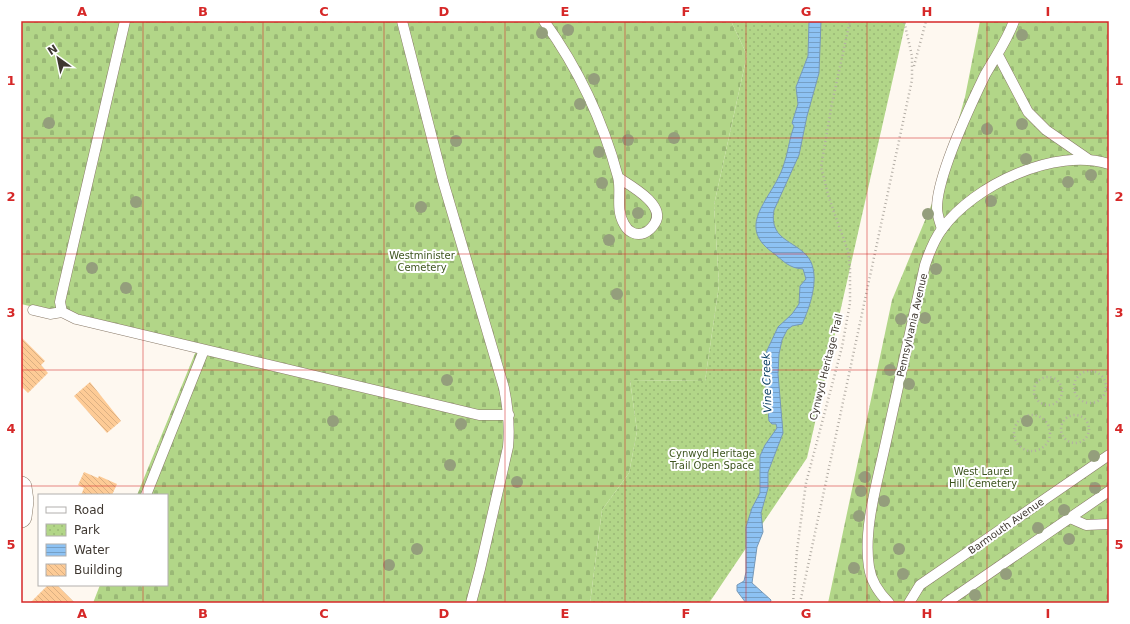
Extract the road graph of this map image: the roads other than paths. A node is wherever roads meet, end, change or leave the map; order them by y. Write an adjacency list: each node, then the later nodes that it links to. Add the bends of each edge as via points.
1 (125, 21): 11 (lane, via 62,293)
2 (402, 21): 13 (lane, via 443,181 504,388)
3 (544, 21): 8 (lane, via 582,81)
4 (1014, 21): 5 (lane)
5 (998, 55): 6 (lane, via 1028,112 1046,130); 9 (lane, via 972,103 946,170 937,208)
6 (1088, 159): 7 (lane); 9 (lane, Pennsylvania Avenue, via 1050,164 1009,177 972,199)
7 (1109, 164)
8 (619, 178): 8 (lane, via 648,198 654,206 657,213 656,222 643,234 629,231 624,224 618,199)
9 (942, 229): 22 (lane, Pennsylvania Avenue, via 925,265 878,478 870,529 870,573 878,590)
10 (33, 310): 11 (lane, via 50,314)
11 (62, 312): 12 (lane, via 76,320)
12 (204, 350): 13 (lane, via 479,415); 17 (lane)
13 (509, 414): 21 (lane, via 508,447)
14 (1109, 455): 23 (lane, Barmouth Avenue, via 920,585)
15 (21, 487): 18 (street)
16 (1109, 491): 19 (lane)
17 (146, 494)
18 (21, 516)
19 (1070, 518): 20 (lane, via 1086,525); 24 (lane)
20 (1109, 524)
21 (471, 603)
22 (889, 603)
23 (909, 603)
24 (946, 603)

